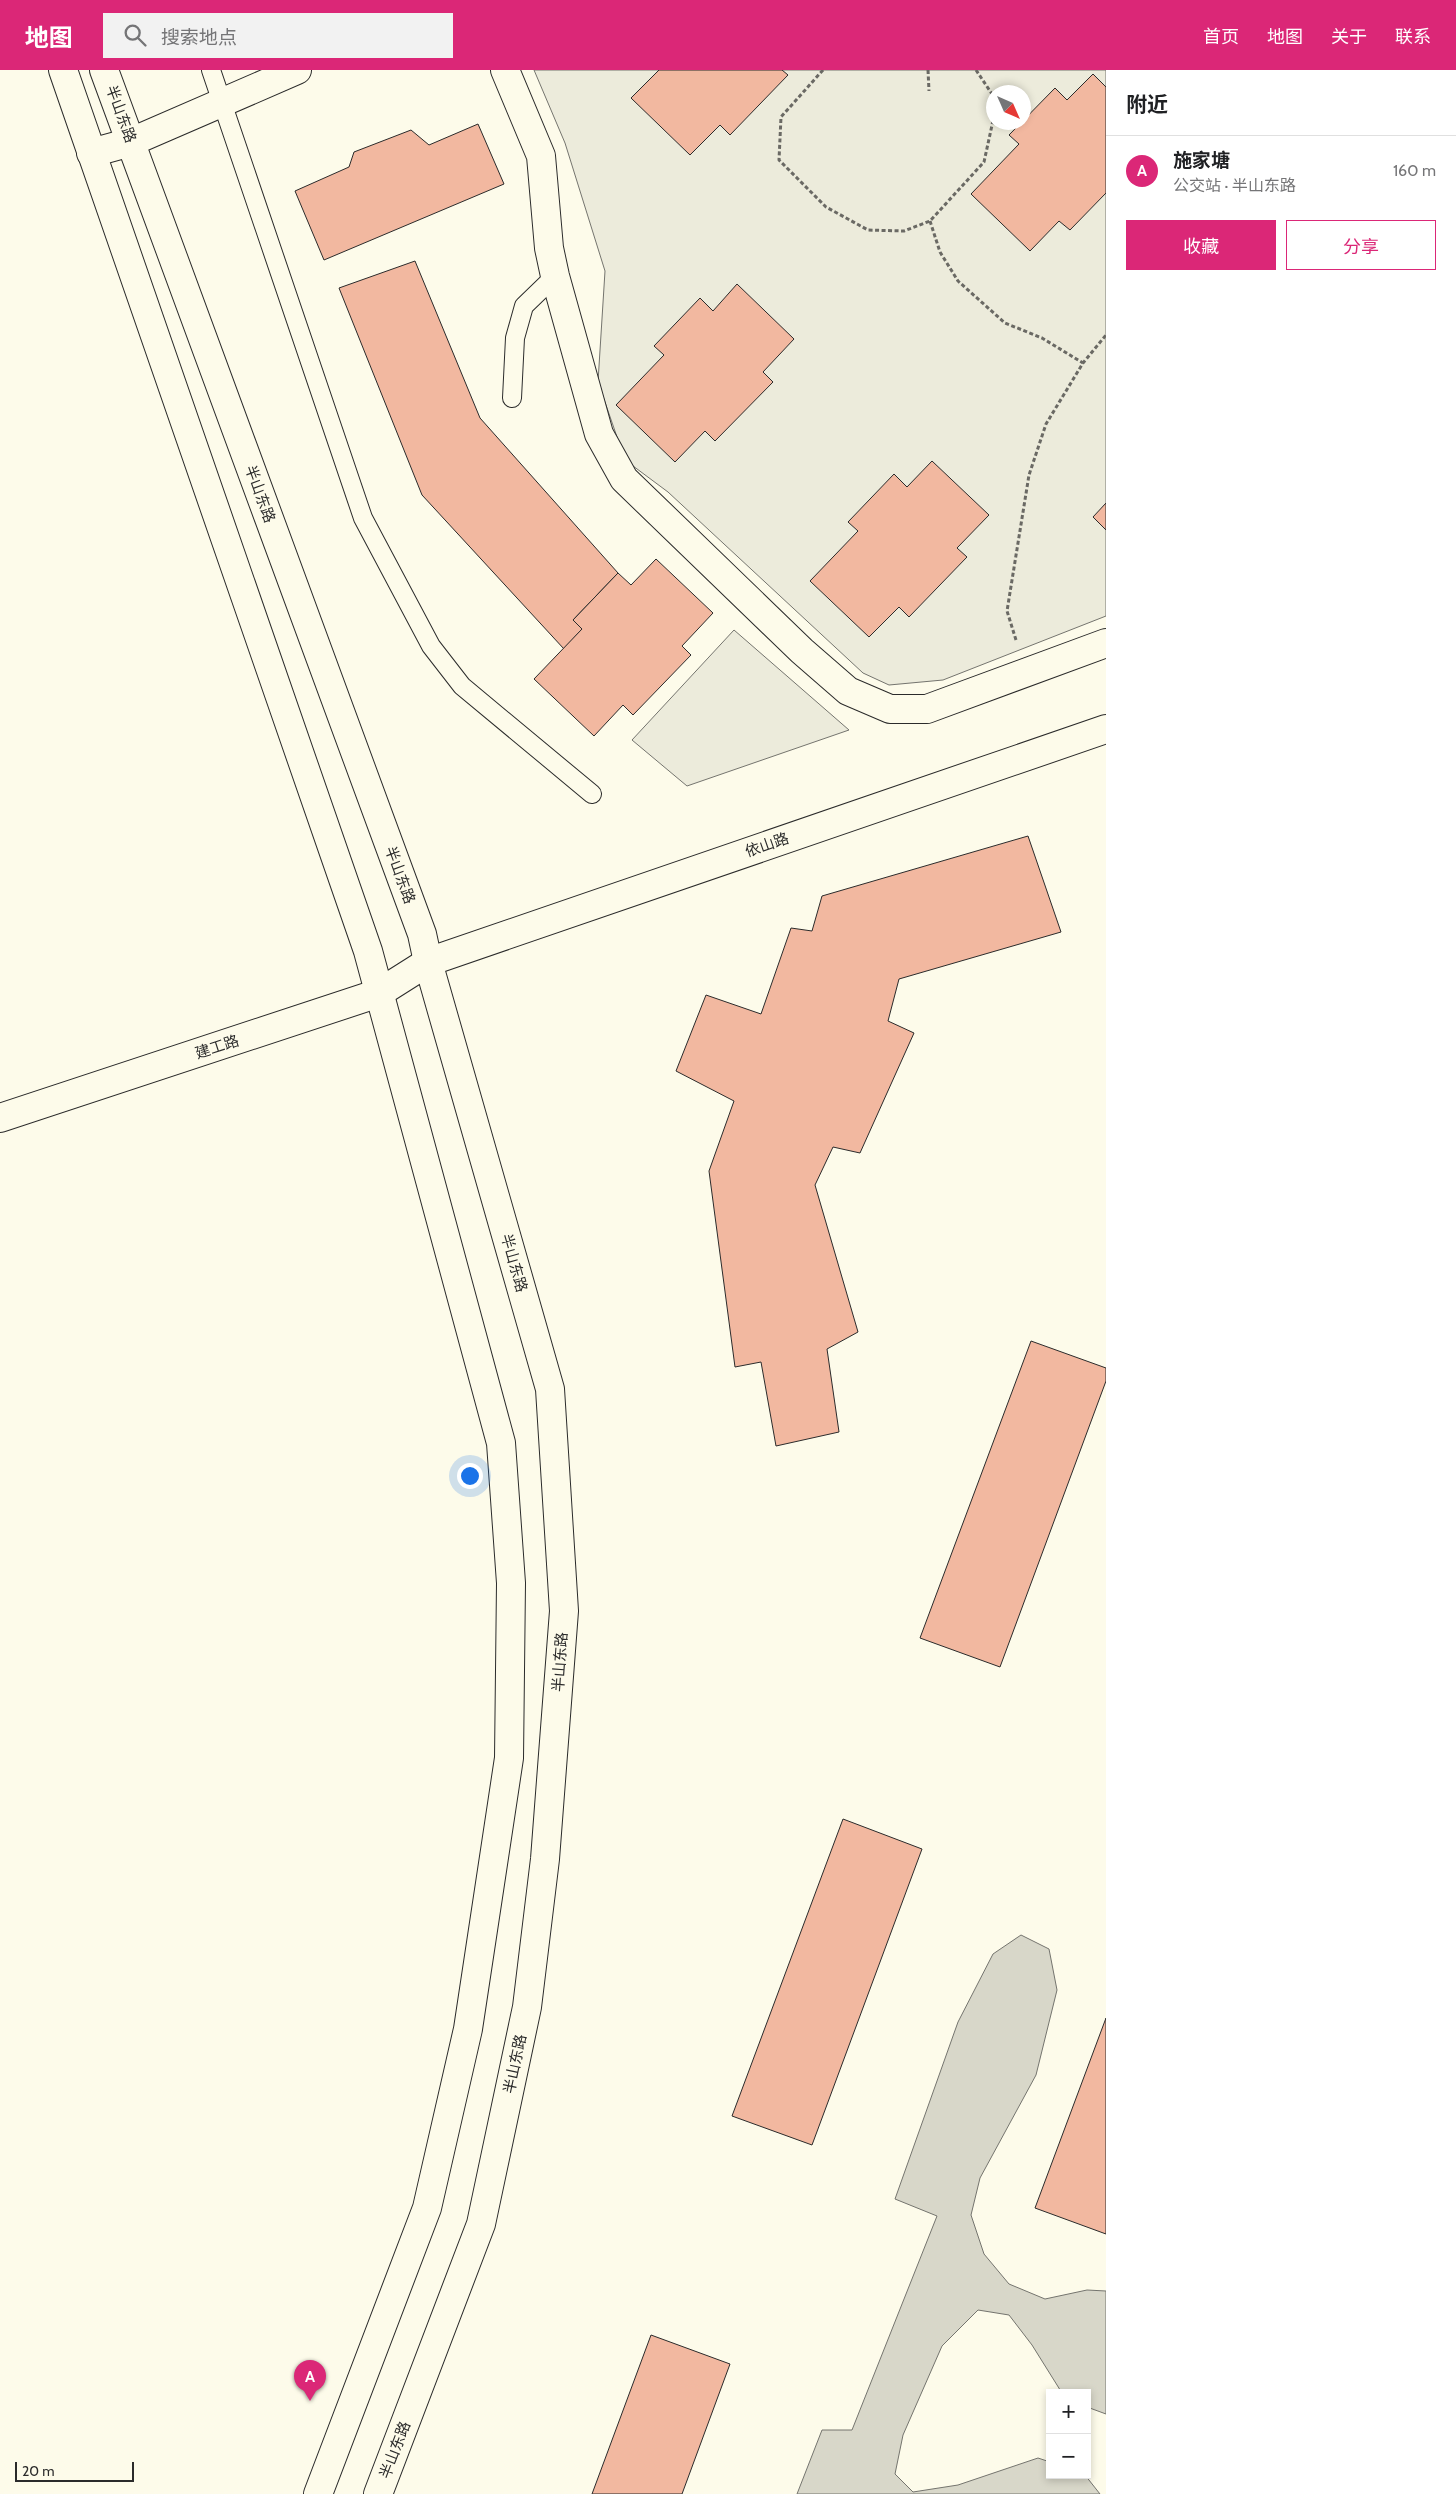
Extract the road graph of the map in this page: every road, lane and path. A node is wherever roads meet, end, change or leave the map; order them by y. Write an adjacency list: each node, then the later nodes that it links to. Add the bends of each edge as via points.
1 (63, 70): 14 (main road)
2 (104, 70): 13 (main road, 半山东路)
3 (211, 70): 11 (lane)
4 (297, 70): 11 (main road)
5 (505, 70): 16 (main road, via 541,156 549,248)
6 (824, 70): 15 (path, via 781,117 780,160 826,206 868,230 904,231)
7 (928, 70): 10 (path)
8 (976, 70): 9 (path)
9 (986, 85)
10 (929, 91)
11 (222, 103): 13 (main road); 23 (lane, via 363,518 431,646 462,686)
12 (991, 130): 15 (path, via 984,162)
13 (131, 142): 14 (main road); 24 (main road, 半山东路, via 418,925)
14 (91, 153): 25 (main road, via 368,951)
15 (930, 221): 18 (path, via 940,252 958,281 1006,323 1042,338)
16 (555, 276): 19 (lane, via 524,306 515,338); 21 (main road, via 599,434 624,479 802,651 848,691 890,709 927,709)
17 (1106, 335): 18 (path)
18 (1083, 363): 21 (path, via 1046,424 1029,475 1007,611)
19 (512, 398)
20 (1106, 644): 21 (main road)
21 (1026, 672)
22 (1106, 729): 24 (main road, 依山路)
23 (592, 794)
24 (428, 962): 25 (main road, 建工路); 28 (main road, 半山东路, via 550,1389 564,1611 545,1859 526,2007 481,2224)
25 (379, 994): 26 (main road, 建工路); 27 (main road, via 501,1443 512,1583 509,1758 468,2030 427,2208)
26 (0, 1118)
27 (318, 2494)
28 (378, 2494)

